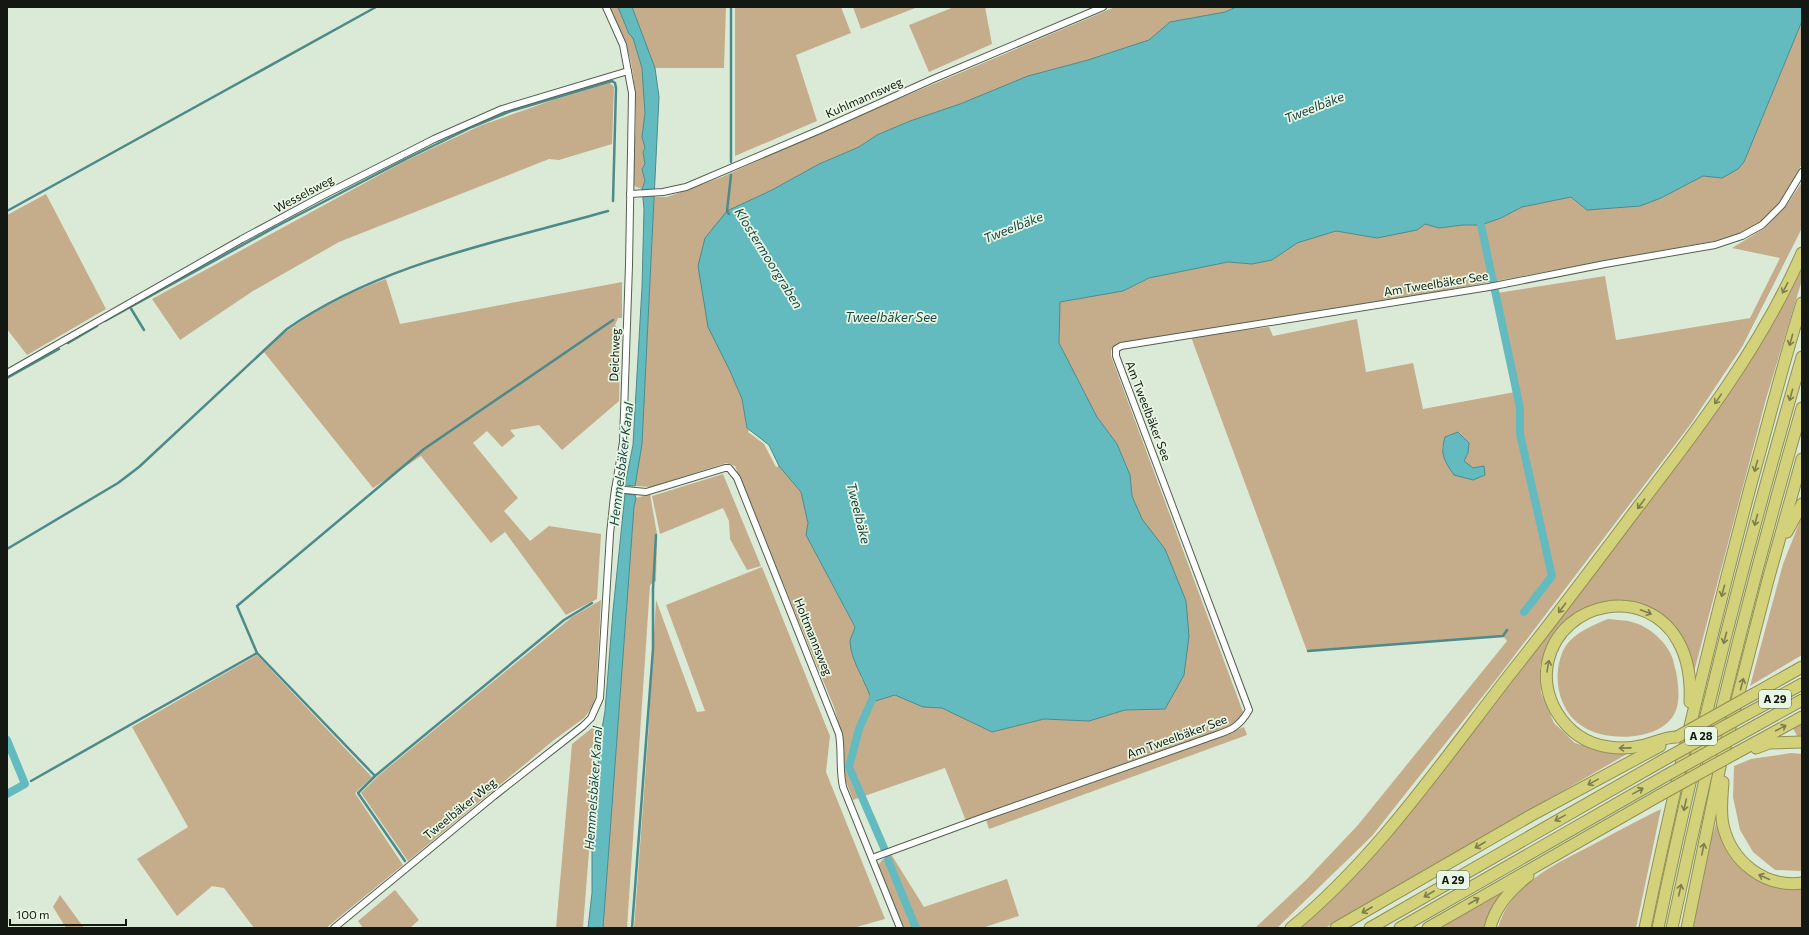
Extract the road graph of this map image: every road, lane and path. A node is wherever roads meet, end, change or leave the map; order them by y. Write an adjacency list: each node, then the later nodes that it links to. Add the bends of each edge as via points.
1 (606, 7): 3 (street, Deichweg, via 623,45)
2 (1103, 7): 5 (street, Kuhlmannsweg, via 686,187)
3 (628, 71): 5 (street, Deichweg, via 632,93); 9 (street, Wesselsweg, via 502,109 434,139 242,239)
4 (1802, 172): 26 (street, Am Tweelbäker See, via 1782,205 1762,225 1742,236 1716,245 1489,287 1121,346 1116,349 1116,356 1249,710 1236,727 1205,740)
5 (633, 194): 12 (street, Deichweg, via 623,442)
6 (1802, 253): 30 (highway, one-way to 30, via 1766,324 1720,397 1665,473 1393,824 1352,870)
7 (1802, 303): 20 (highway, one-way to 20, via 1736,541)
8 (1802, 357): 37 (highway, A 28, one-way to 37, via 1722,650 1680,823)
9 (7, 373)
10 (1802, 408): 38 (highway, A 28, one-way to 10, via 1701,792 1733,662)
11 (1802, 459): 14 (highway)
12 (615, 490): 18 (street, Deichweg); 26 (street, Holtmannsweg, via 646,492 725,468 729,468 737,478 839,734 841,780)
13 (1802, 504): 14 (highway, via 1788,530 1775,574)
14 (1768, 580): 24 (highway, one-way to 14)
15 (1802, 667): 21 (highway, bridge)
16 (1802, 684): 32 (highway, A 29, one-way to 32, bridge)
17 (1802, 700): 33 (highway, A 29, one-way to 17, bridge)
18 (598, 706): 28 (street, Tweelbäker Weg, via 583,726)
19 (1802, 717): 23 (highway, one-way to 19)
20 (1690, 722): 21 (highway, one-way to 20, via 1634,748 1608,747 1592,744 1568,727 1552,703 1547,688 1546,670 1556,641 1570,624 1595,609 1610,606 1635,608 1652,614 1661,621 1678,640 1688,667); 36 (highway)
21 (1677, 737): 31 (highway, one-way to 31, via 1530,816)
22 (1802, 742): 23 (highway, via 1769,743)
23 (1736, 753): 25 (highway, bridge)
24 (1721, 762): 27 (highway, one-way to 24, via 1778,882 1759,875 1742,862 1731,848 1723,825 1721,809); 39 (highway, one-way to 24)
25 (1579, 840): 34 (highway, one-way to 25); 35 (highway, via 1567,852 1518,884 1504,899)
26 (872, 858): 29 (street, Holtmannsweg)
27 (1802, 883)
28 (334, 928)
29 (900, 928)
30 (1291, 928)
31 (1336, 928)
32 (1370, 928)
33 (1400, 928)
34 (1428, 928)
35 (1490, 928)
36 (1644, 928)
37 (1658, 928)
38 (1672, 928)
39 (1687, 928)

